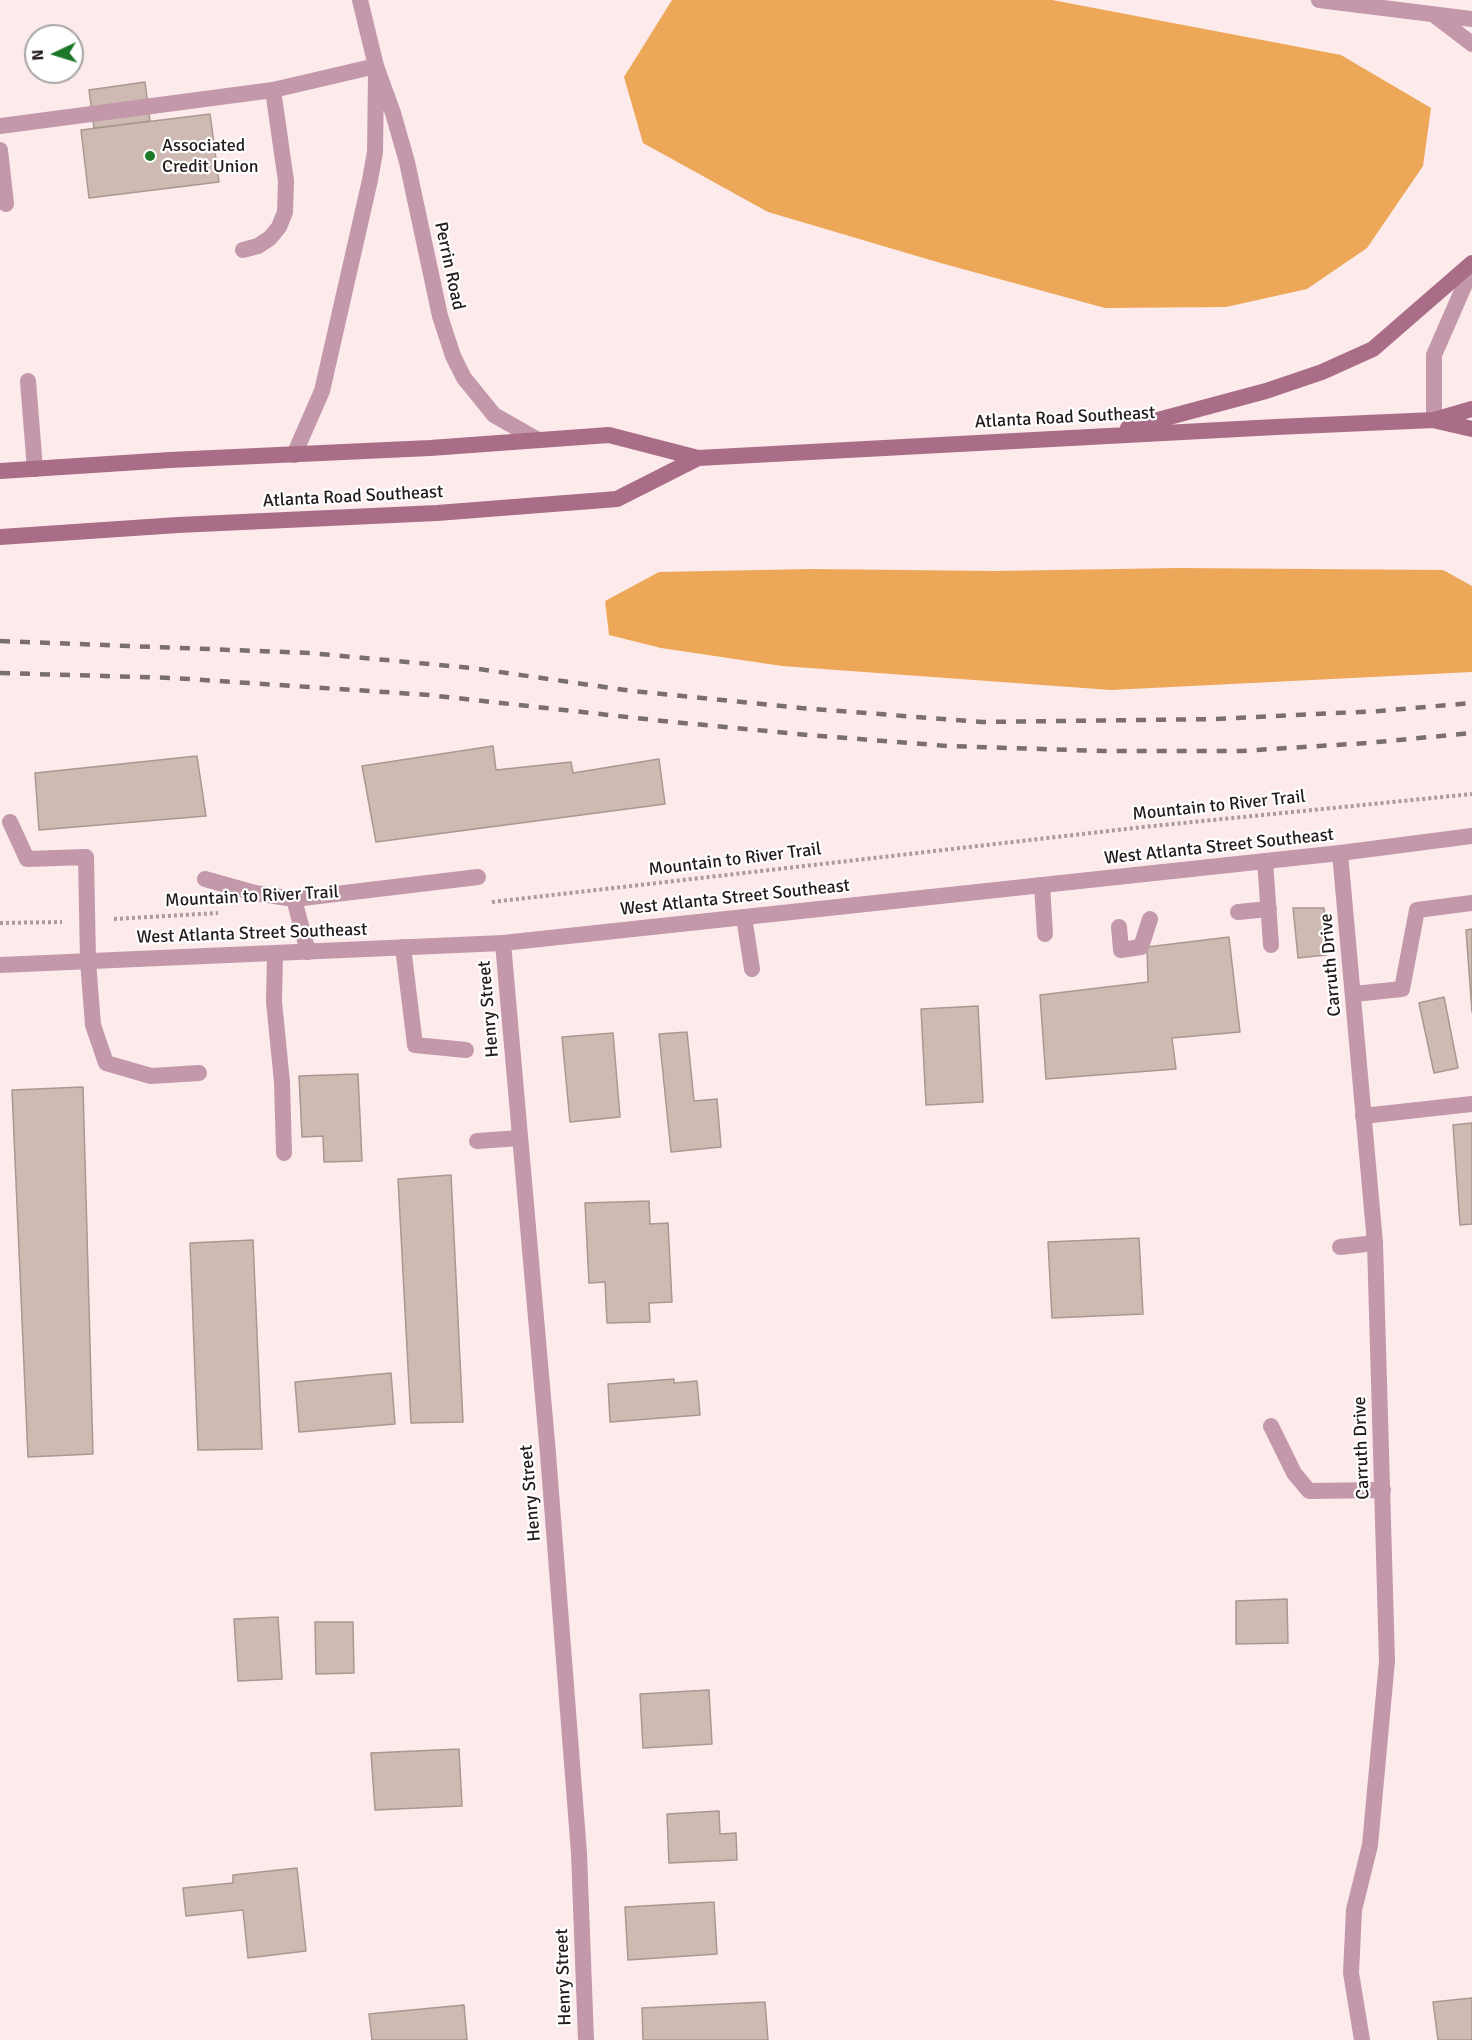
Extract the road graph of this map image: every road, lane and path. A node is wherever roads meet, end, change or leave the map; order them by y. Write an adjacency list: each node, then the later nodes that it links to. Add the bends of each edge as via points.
1 (360, 0): 6 (street, Perrin Road)
2 (1318, 0): 3 (street)
3 (1433, 14): 4 (street); 5 (street)
4 (1472, 19)
5 (1472, 44)
6 (376, 66): 7 (street); 19 (street, Perrin Road, via 407,162 440,316 453,356 464,378 494,415); 20 (street, Perrin Road, via 375,152 370,180 322,391)
7 (273, 90): 8 (street); 11 (street, via 286,181 285,212 270,238)
8 (0, 126)
9 (0, 150): 10 (street)
10 (6, 204)
11 (243, 250)
12 (1472, 262): 18 (main road, via 1373,349 1332,368 1266,391)
13 (1472, 268): 16 (street, via 1434,355)
14 (28, 381): 22 (street)
15 (1472, 409): 16 (main road, Atlanta Road Southeast)
16 (1434, 420): 17 (main road, Atlanta Road Southeast); 18 (main road, Atlanta Road Southeast)
17 (1472, 429)
18 (1096, 436): 21 (main road, Atlanta Road Southeast)
19 (538, 440): 20 (main road, Atlanta Road Southeast); 21 (main road, Atlanta Road Southeast, via 609,435)
20 (294, 455): 22 (main road, Atlanta Road Southeast)
21 (698, 458): 24 (main road, Atlanta Road Southeast, via 617,499)
22 (35, 469): 23 (main road, Atlanta Road Southeast)
23 (0, 471)
24 (0, 537)
25 (1472, 794): 34 (path, Mountain to River Trail, via 1143,827)
26 (10, 822): 41 (street, via 27,859 86,857)
27 (1472, 836): 28 (street, West Atlanta Street Southeast)
28 (1340, 853): 29 (street, West Atlanta Street Southeast); 53 (street, Carruth Drive)
29 (1266, 861): 32 (street, West Atlanta Street Southeast); 36 (street)
30 (478, 877): 33 (street)
31 (205, 879): 33 (street)
32 (1042, 885): 39 (street, West Atlanta Street Southeast); 44 (street)
33 (294, 899): 48 (street)
34 (484, 903)
35 (1472, 903): 53 (street, via 1417,910 1402,989)
36 (1269, 909): 38 (street); 46 (street)
37 (225, 912): 41 (path, Mountain to River Trail)
38 (1238, 912)
39 (744, 917): 45 (street, West Atlanta Street Southeast); 52 (street)
40 (1150, 919): 43 (street, via 1141,947 1121,950)
41 (88, 921): 42 (path, Mountain to River Trail); 50 (street)
42 (0, 923)
43 (1119, 927)
44 (1045, 934)
45 (503, 943): 47 (street, West Atlanta Street Southeast); 58 (street, Henry Street)
46 (1271, 945)
47 (403, 947): 48 (street, West Atlanta Street Southeast); 54 (street, via 415,1045)
48 (308, 952): 49 (street, West Atlanta Street Southeast)
49 (275, 953): 50 (street, West Atlanta Street Southeast); 60 (street, via 274,1002)
50 (88, 961): 51 (street, West Atlanta Street Southeast); 55 (street, via 93,1025 106,1063 151,1076)
51 (0, 964)
52 (752, 969)
53 (1354, 994): 57 (street, Carruth Drive)
54 (466, 1050)
55 (199, 1073)
56 (1472, 1104): 57 (street)
57 (1364, 1116): 61 (street, Carruth Drive)
58 (520, 1138): 59 (street); 65 (street, Henry Street, via 579,1853)
59 (477, 1141)
60 (284, 1153)
61 (1375, 1243): 62 (street); 64 (street, Carruth Drive)
62 (1340, 1247)
63 (1271, 1426): 64 (street, via 1294,1473 1309,1491)
64 (1383, 1490): 66 (street, Carruth Drive, via 1387,1661 1370,1845 1354,1910 1350,1973)
65 (586, 2040)
66 (1362, 2040)

